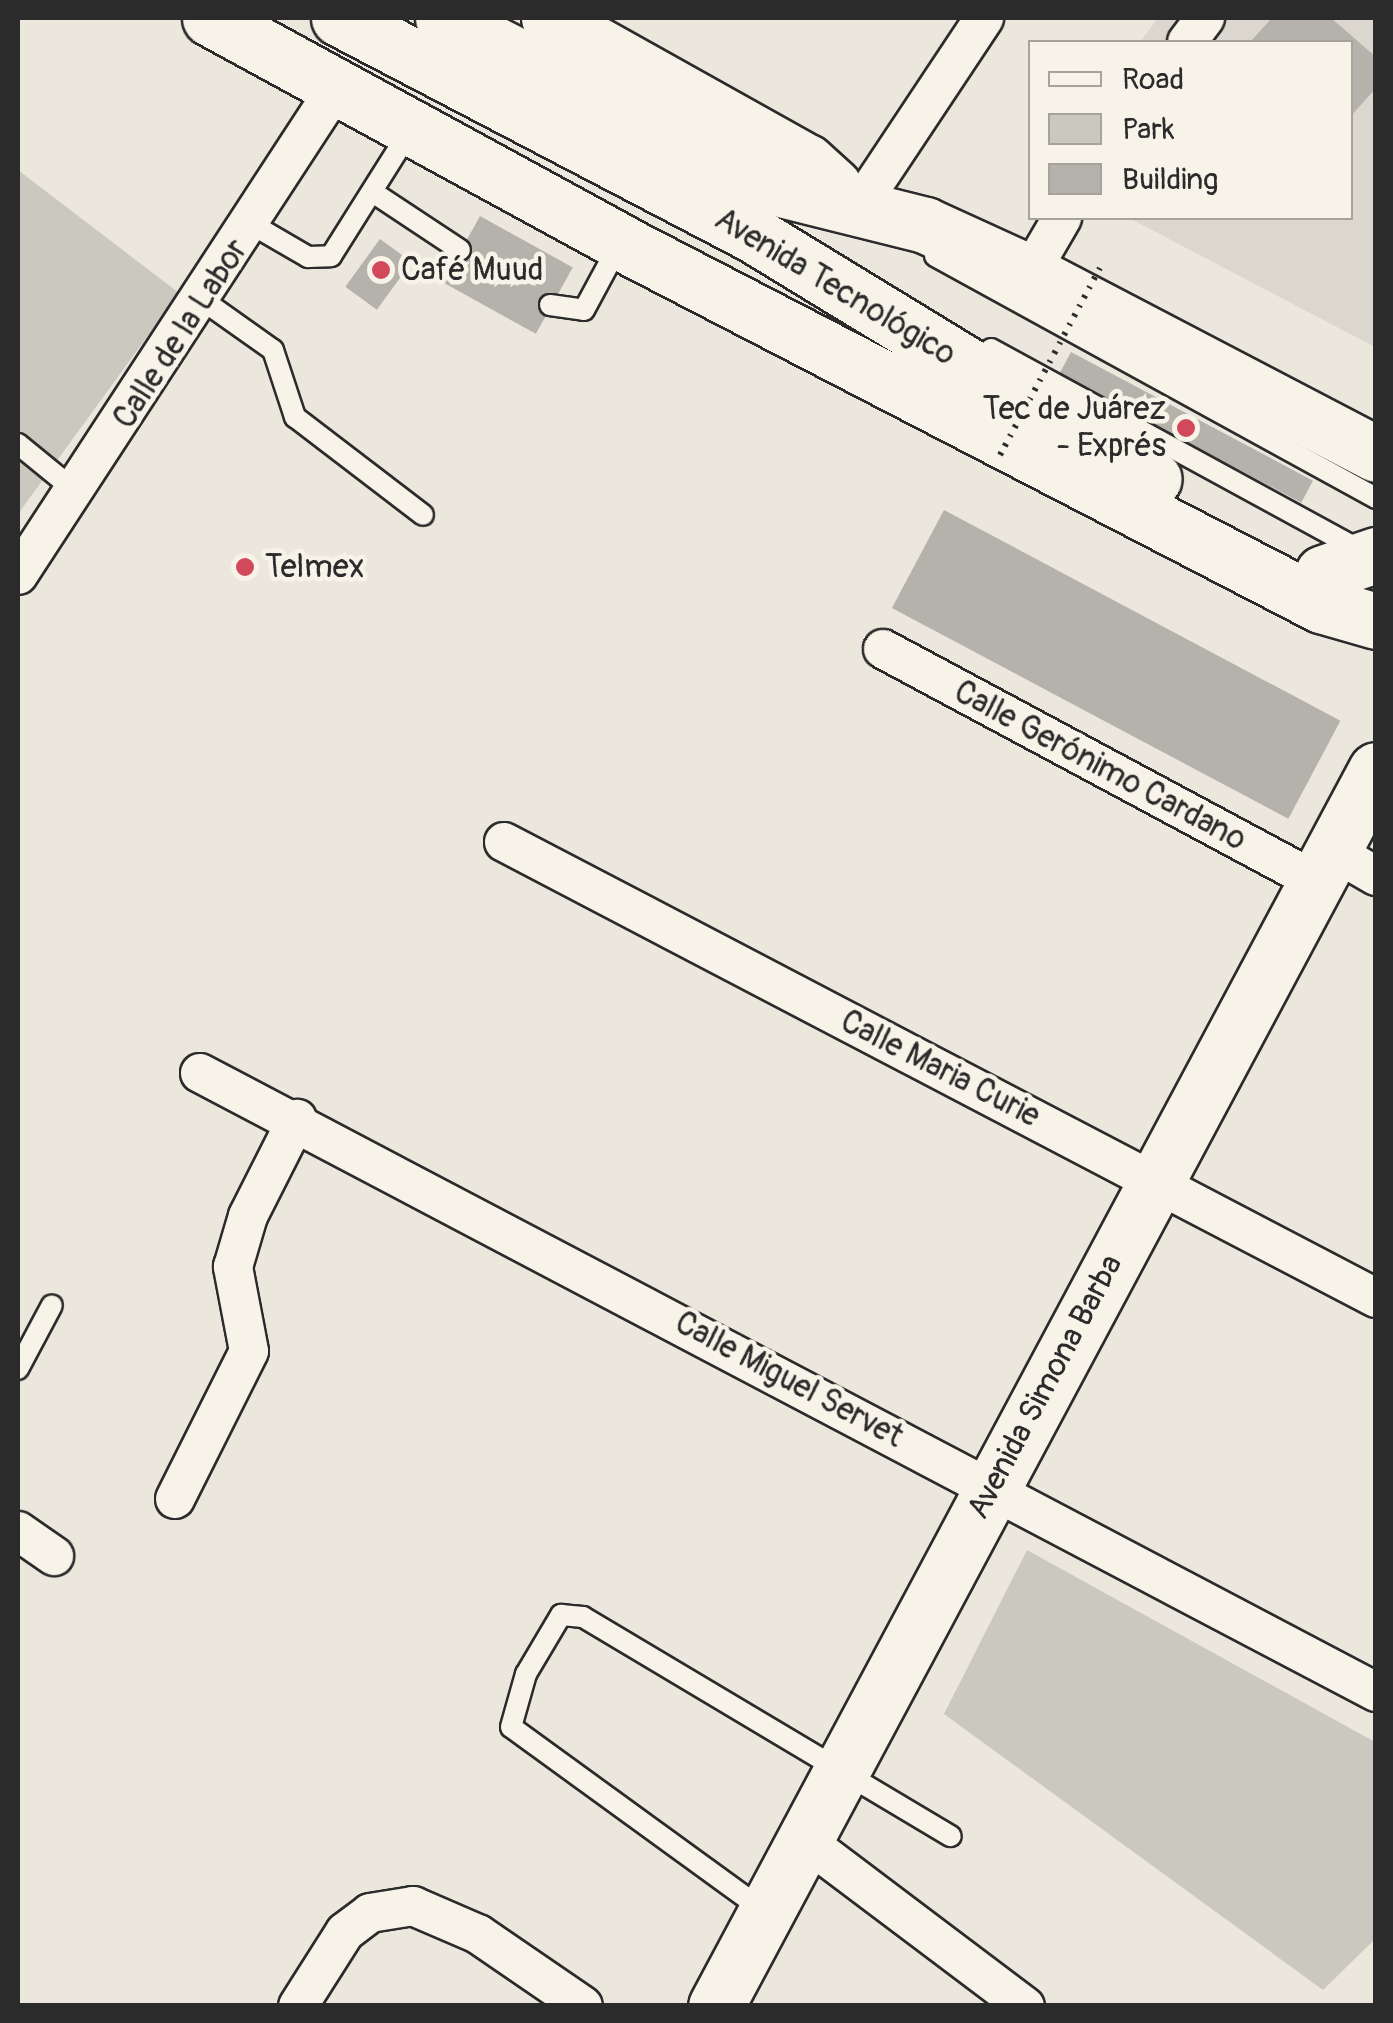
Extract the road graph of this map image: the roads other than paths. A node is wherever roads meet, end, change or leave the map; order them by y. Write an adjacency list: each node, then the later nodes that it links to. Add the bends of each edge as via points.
1 (210, 18): 8 (main road)
2 (339, 18): 12 (main road, Avenida Tecnológico)
3 (444, 18): 12 (main road, Avenida Tecnológico)
4 (549, 18): 11 (main road, via 806,162)
5 (984, 18): 11 (street)
6 (1205, 18): 7 (street)
7 (1188, 40)
8 (336, 88): 9 (main road); 14 (street, Calle de la Labor)
9 (412, 128): 10 (lane); 15 (main road)
10 (374, 193): 14 (lane, via 331,256 308,257); 16 (lane)
11 (858, 208): 12 (main road, Avenida Tecnológico); 17 (main road, Avenida Tecnológico, via 925,225); 23 (lane, via 1014,305)
12 (761, 209): 25 (lane, via 853,274); 25 (main road, Avenida Tecnológico, via 1096,447)
13 (1061, 220): 17 (street)
14 (253, 225): 18 (street, Calle de la Labor)
15 (620, 242): 19 (lane, via 584,310); 27 (main road, via 1320,605)
16 (460, 250)
17 (1030, 273): 21 (main road, Avenida Tecnológico)
18 (201, 299): 22 (street, Calle de la Labor); 24 (lane, via 273,350 296,417)
19 (550, 305)
20 (18, 444): 22 (lane)
21 (1376, 454)
22 (78, 493): 26 (street, Calle de la Labor)
23 (1376, 498)
24 (423, 515)
25 (1364, 570)
26 (18, 576)
27 (1376, 622)
28 (883, 649): 31 (street, Calle Gerónimo Cardano)
29 (1376, 770): 31 (main road, Avenida Simona Barba)
30 (504, 842): 34 (street, Calle Maria Curie)
31 (1342, 870): 34 (main road, Avenida Simona Barba)
32 (200, 1073): 33 (street, Calle Miguel Servet)
33 (297, 1120): 38 (street, Calle Miguel Servet); 39 (street, via 248,1216 233,1268 249,1351)
34 (1156, 1181): 35 (street, Calle Maria Curie); 38 (main road, Avenida Simona Barba)
35 (1376, 1298)
36 (52, 1305): 37 (lane)
37 (18, 1370)
38 (992, 1486): 42 (street, Calle Miguel Servet); 43 (main road, Avenida Simona Barba)
39 (176, 1499)
40 (18, 1531): 41 (street)
41 (54, 1556)
42 (1376, 1692)
43 (838, 1772): 44 (lane); 45 (main road, Avenida Simona Barba); 46 (lane, via 583,1618 554,1620 510,1713 511,1727)
44 (951, 1836)
45 (804, 1839): 46 (main road, Avenida Simona Barba); 50 (street)
46 (765, 1911): 49 (main road, Avenida Simona Barba)
47 (298, 2006): 48 (street, via 345,1932 370,1913 414,1906 478,1934)
48 (583, 2006)
49 (716, 2006)
50 (1025, 2006)

